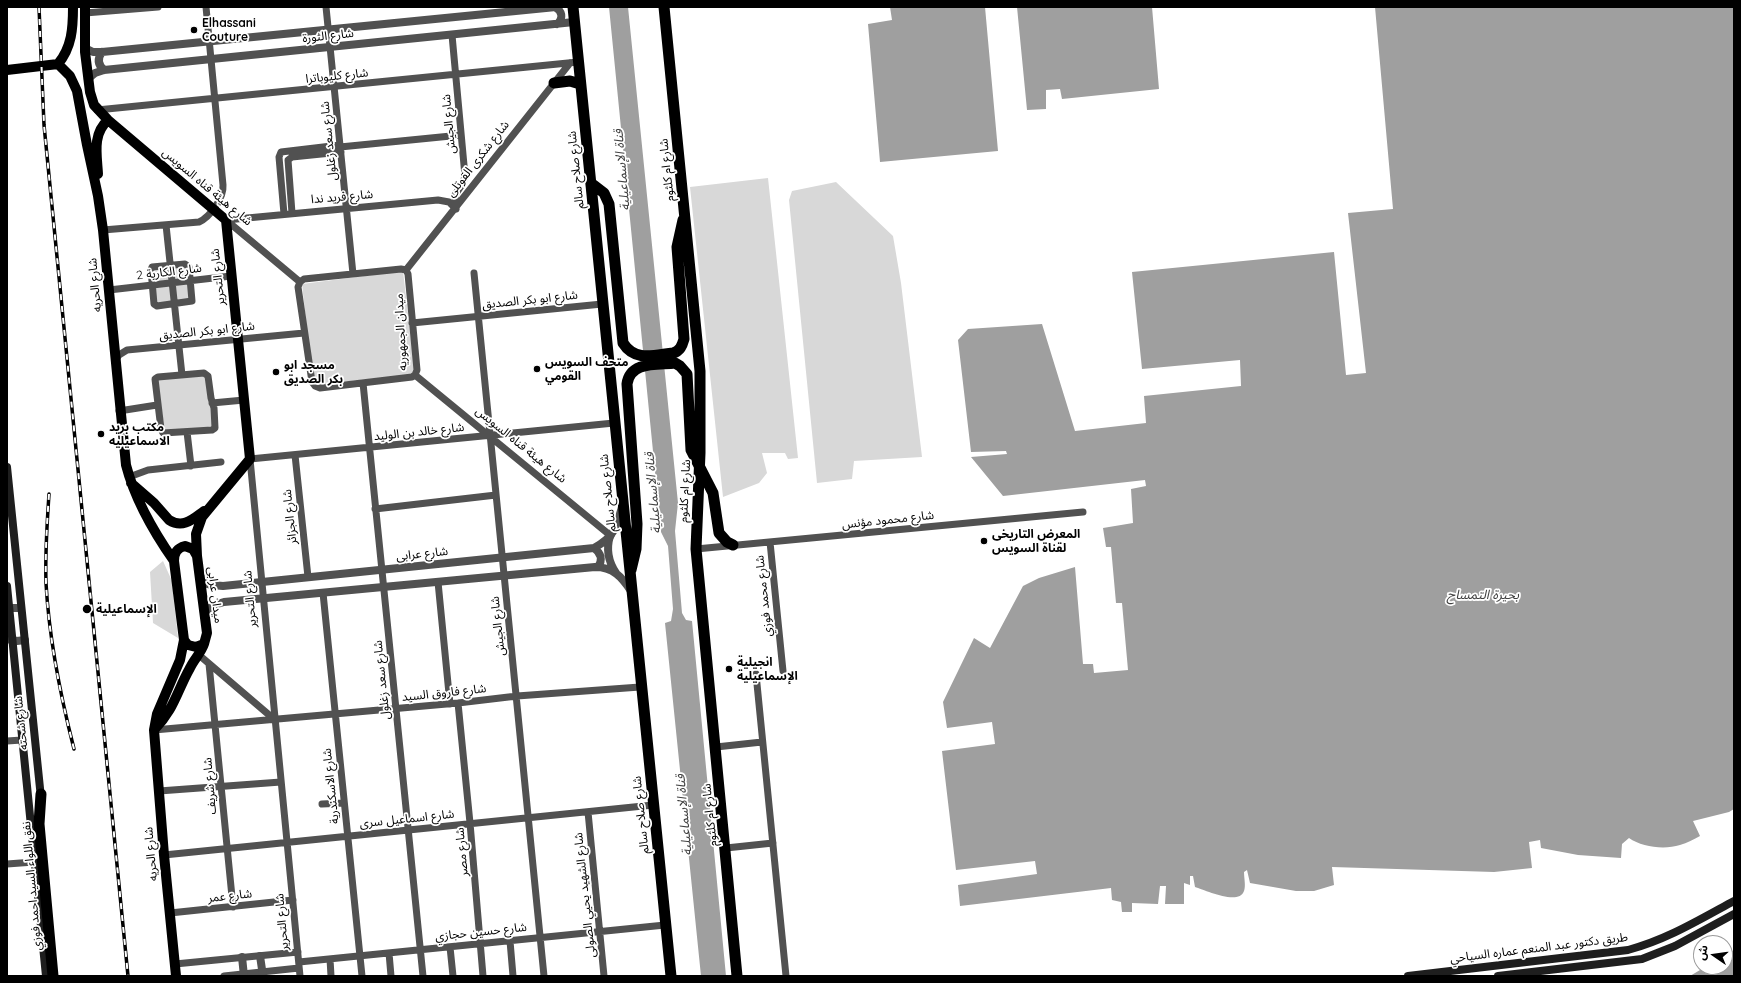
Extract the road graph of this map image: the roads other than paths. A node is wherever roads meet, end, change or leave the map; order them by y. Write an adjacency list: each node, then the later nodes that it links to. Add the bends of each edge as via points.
1 (73, 7): 11 (main road)
2 (158, 7): 8 (street)
3 (206, 7): 15 (street)
4 (326, 7): 13 (street, شارع سعد زغلول)
5 (555, 7): 10 (street, via 562,15); 13 (street, شارع الثورة)
6 (573, 7): 9 (highway, شارع صلاح سالم)
7 (664, 7): 41 (highway, شارع ام كلثوم)
8 (85, 10): 12 (main road)
9 (574, 22): 10 (street, شارع الثورة); 20 (highway, شارع صلاح سالم)
10 (557, 24): 14 (street, شارع الثورة)
11 (73, 27): 12 (main road); 21 (main road, via 69,48)
12 (84, 27): 16 (main road)
13 (329, 30): 15 (street, شارع الثورة); 17 (street, شارع سعد زغلول)
14 (452, 35): 17 (street, شارع الثورة); 24 (street, شارع الجيش)
15 (209, 42): 18 (street, شارع الثورة); 19 (street)
16 (85, 48): 18 (street, شارع الثورة, via 93,52); 25 (main road)
17 (331, 48): 19 (street, شارع الثورة); 28 (street, شارع سعد زغلول)
18 (102, 52): 23 (street, via 98,60)
19 (211, 59): 23 (street, شارع الثورة); 29 (street)
20 (574, 63): 24 (street, شارع كليوباترا); 26 (street, شارع شكرى القوتلى); 27 (highway, شارع صلاح سالم)
21 (58, 64): 22 (main road); 35 (main road, شارع الحريه, via 70,76 77,91)
22 (7, 70)
23 (104, 70): 25 (street, شارع الثورة)
24 (456, 75): 28 (street, شارع كليوباترا); 32 (street, شارع الجيش)
25 (88, 79): 30 (main road)
26 (554, 83): 27 (highway, via 570,81); 38 (street, شارع شكرى القوتلى)
27 (580, 84): 34 (highway, شارع صلاح سالم)
28 (334, 88): 29 (street, شارع كليوباترا); 33 (street, شارع سعد زغلول)
29 (215, 99): 30 (street, شارع كليوباترا); 37 (street, via 223,188 220,199)
30 (97, 110): 31 (main road, شارع هيئة قناه السويس)
31 (108, 120): 35 (main road, via 99,131 97,139); 37 (main road, شارع هيئة قناه السويس)
32 (461, 135): 33 (street); 38 (street, شارع الجيش, via 464,176 463,183 455,195)
33 (340, 148): 36 (street, شارع سعد زغلول); 39 (street, via 289,158 287,162); 40 (street, via 281,152 279,157)
34 (591, 183): 56 (highway, شارع صلاح سالم); 64 (highway, via 604,193 609,204 623,343)
35 (98, 196): 44 (main road, شارع الحريه)
36 (346, 208): 38 (street, شارع فريد ندا, via 443,200); 39 (street, شارع فريد ندا); 48 (street, شارع سعد زغلول)
37 (213, 209): 42 (main road, شارع هيئة قناه السويس); 43 (street, via 199,222)
38 (456, 209): 46 (street, شارع شكرى القوتلى)
39 (292, 213): 40 (street, شارع فريد ندا)
40 (284, 214): 42 (street, شارع فريد ندا)
41 (685, 216): 62 (highway, via 677,248 684,340); 80 (highway, شارع ام كلثوم, via 700,371)
42 (226, 220): 49 (main road, شارع التحرير); 51 (street, شارع هيئة قناه السويس)
43 (166, 225): 44 (street); 45 (street)
44 (103, 230): 54 (main road, شارع الحريه)
45 (170, 265): 50 (street, via 187,264); 52 (street); 53 (street, via 152,267)
46 (406, 270): 48 (street); 58 (street, ميدان الجمهوريه)
47 (474, 273): 57 (street, شارع الجيش)
48 (353, 274): 51 (street, via 304,279)
49 (231, 276): 50 (street, شارع الكارية 2); 60 (main road, شارع التحرير)
50 (191, 281): 52 (street, شارع الكارية 2); 55 (street, via 192,302)
51 (300, 282): 59 (street, ميدان الجمهوريه, via 298,287)
52 (172, 283): 53 (street, شارع الكارية 2); 55 (street)
53 (152, 285): 54 (street, شارع الكارية 2); 55 (street, via 154,304)
54 (109, 290): 63 (main road, شارع الحريه)
55 (174, 304): 61 (street)
56 (602, 304): 57 (street, شارع ابو بكر الصديق); 72 (highway, شارع صلاح سالم)
57 (478, 316): 58 (street, شارع ابو بكر الصديق); 74 (street, شارع الجيش)
58 (412, 323): 66 (street, ميدان الجمهوريه, via 417,370)
59 (304, 333): 60 (street, شارع ابو بكر الصديق); 67 (street, ميدان الجمهوريه, via 312,382 315,386 320,388)
60 (238, 340): 61 (street, شارع ابو بكر الصديق); 68 (main road, شارع التحرير)
61 (178, 346): 63 (street, شارع ابو بكر الصديق, via 127,350); 65 (street)
62 (674, 358): 64 (highway); 80 (highway, via 687,374 690,442)
63 (115, 360): 71 (main road, شارع الحريه)
64 (639, 361): 101 (highway, via 627,384 637,524 636,550)
65 (182, 375): 69 (street, via 207,374); 70 (street, via 157,377 155,381)
66 (415, 375): 67 (street, ميدان الجمهوريه); 74 (street, شارع هيئة قناه السويس)
67 (363, 383): 75 (street, شارع سعد زغلول)
68 (244, 400): 69 (street); 77 (main road, شارع التحرير)
69 (212, 403): 73 (street, via 214,430)
70 (158, 405): 71 (street); 73 (street, via 161,431)
71 (120, 410): 82 (main road, شارع الحريه, via 123,452)
72 (614, 423): 74 (street, شارع خالد بن الوليد); 84 (highway, شارع صلاح سالم)
73 (187, 432): 79 (street)
74 (490, 436): 75 (street, شارع خالد بن الوليد); 83 (street, شارع الجيش); 88 (street, شارع هيئة قناه السويس)
75 (369, 448): 76 (street, شارع خالد بن الوليد); 86 (street, شارع سعد زغلول)
76 (295, 455): 77 (street, شارع خالد بن الوليد); 100 (street, شارع الجزائر)
77 (250, 459): 85 (main road); 103 (street, شارع التحرير)
78 (221, 462): 79 (street)
79 (191, 466): 82 (street, via 148,470)
80 (699, 466): 90 (highway, via 713,493 719,533); 92 (highway, شارع ام كلثوم)
81 (7, 467): 111 (main road, شارع شحته)
82 (130, 480): 85 (main road, via 173,523 184,524); 95 (main road, شارع الحريه, via 141,508)
83 (496, 495): 86 (street); 94 (street, شارع الجيش)
84 (623, 506): 88 (street); 101 (highway, شارع صلاح سالم)
85 (207, 509): 93 (main road, via 196,534)
86 (375, 509): 97 (street, شارع سعد زغلول)
87 (1083, 512): 89 (street, شارع محمود مؤنس)
88 (611, 536): 91 (street, شارع عرابى, via 606,542); 98 (street, via 608,552)
89 (770, 542): 90 (street, شارع محمود مؤنس); 119 (street, شارع محمد فوزي)
90 (732, 545): 92 (street, شارع محمود مؤنس)
91 (594, 548): 94 (street, شارع عرابى); 96 (street, via 601,556)
92 (696, 549): 133 (highway, شارع ام كلثوم)
93 (197, 556): 95 (main road, ميدان عرابى, via 193,549 185,546 175,552); 102 (main road, ميدان عرابى)
94 (503, 558): 97 (street, شارع عرابى); 99 (street, شارع الجيش)
95 (174, 561): 115 (main road)
96 (598, 567): 98 (street); 99 (street)
97 (381, 570): 100 (street, شارع عرابى); 106 (street, شارع سعد زغلول)
98 (616, 573): 107 (street)
99 (504, 576): 104 (street); 122 (street, شارع الجيش)
100 (308, 577): 103 (street, شارع عرابى)
101 (629, 577): 107 (highway, شارع صلاح سالم)
102 (200, 582): 103 (street, شارع عرابى, via 217,586); 112 (main road, ميدان عرابى)
103 (262, 582): 109 (street, شارع التحرير)
104 (438, 582): 106 (street); 123 (street)
105 (7, 586): 110 (main road, شارع شحته)
106 (383, 587): 108 (street); 125 (street, شارع سعد زغلول)
107 (631, 591): 121 (highway, شارع صلاح سالم)
108 (323, 593): 109 (street); 126 (street, شارع الاسكندرية)
109 (263, 599): 112 (street, via 224,602); 127 (street, شارع التحرير)
110 (8, 607): 111 (street); 113 (main road, شارع شحته)
111 (21, 608): 114 (main road, شارع شحته)
112 (204, 612): 116 (main road, ميدان عرابى, via 207,633)
113 (10, 640): 114 (street); 130 (main road, شارع شحته)
114 (25, 640): 137 (main road, شارع شحته)
115 (184, 640): 116 (main road, via 193,647); 129 (main road, شارع الحريه, via 180,660 157,714)
116 (204, 644): 117 (main road)
117 (199, 655): 118 (street); 129 (main road, via 189,669 167,716)
118 (209, 664): 127 (street); 128 (street, شارع شريف)
119 (783, 671)
120 (756, 674): 132 (street)
121 (640, 687): 122 (street, شارع فاروق السيد); 140 (highway, شارع صلاح سالم)
122 (517, 696): 124 (street, شارع فاروق السيد); 142 (street, شارع الجيش)
123 (450, 704): 124 (street, شارع فاروق السيد); 125 (street, شارع فاروق السيد)
124 (458, 704): 143 (street, شارع مصر)
125 (396, 709): 126 (street, شارع فاروق السيد); 144 (street, شارع سعد زغلول)
126 (335, 715): 127 (street, شارع فاروق السيد); 138 (street, شارع الاسكندرية)
127 (275, 720): 128 (street, شارع فاروق السيد); 134 (street, شارع التحرير)
128 (215, 724): 129 (street, شارع فاروق السيد); 135 (street, شارع شريف)
129 (154, 730): 136 (main road, شارع الحريه)
130 (22, 740): 131 (street); 151 (main road, شارع شحته)
131 (7, 741)
132 (762, 742): 133 (street); 147 (street)
133 (716, 747): 149 (highway, شارع ام كلثوم)
134 (281, 782): 135 (street); 146 (street, شارع التحرير)
135 (221, 786): 136 (street); 148 (street, شارع شريف)
136 (159, 791): 150 (main road, شارع الحريه)
137 (41, 794): 180 (highway, نفق اللواء السيد احمد فوزي, via 39,824); 181 (main road, شارع شحته)
138 (344, 803): 139 (street); 145 (street, شارع الاسكندرية)
139 (322, 804)
140 (653, 805): 141 (street, شارع اسماعيل سرى); 158 (highway, شارع صلاح سالم)
141 (588, 812): 142 (street, شارع اسماعيل سرى); 159 (street, شارع الشهيد يحيي الصولى)
142 (529, 818): 143 (street, شارع اسماعيل سرى); 161 (street, شارع الجيش)
143 (470, 823): 144 (street, شارع اسماعيل سرى); 164 (street, شارع مصر)
144 (408, 830): 145 (street, شارع اسماعيل سرى); 167 (street, شارع سعد زغلول)
145 (348, 836): 146 (street, شارع اسماعيل سرى); 171 (street, شارع الاسكندرية)
146 (287, 842): 148 (street, شارع اسماعيل سرى); 153 (street, شارع التحرير)
147 (773, 843): 149 (street); 195 (street)
148 (227, 848): 150 (street, شارع اسماعيل سرى); 155 (street, شارع شريف)
149 (726, 848): 194 (highway, شارع ام كلثوم)
150 (164, 855): 156 (main road, شارع الحريه)
151 (34, 862): 152 (street); 179 (main road, شارع شحته)
152 (7, 864)
153 (293, 900): 155 (street, شارع عمر); 168 (street, شارع التحرير)
154 (1734, 901): 160 (main road, طريق دكتور عبد المنعم عماره السياحي)
155 (232, 907): 156 (street, شارع عمر)
156 (170, 913): 175 (main road, شارع الحريه)
157 (1734, 914): 163 (main road, طريق دكتور عبد المنعم عماره السياحي)
158 (665, 925): 159 (street, شارع حسين حجازي); 193 (highway, شارع صلاح سالم)
159 (600, 932): 161 (street, شارع حسين حجازي); 192 (street, شارع الشهيد يحيي الصولى)
160 (1678, 932): 163 (main road); 166 (main road, طريق دكتور عبد المنعم عماره السياحي)
161 (541, 938): 162 (street, شارع حسين حجازي); 191 (street, شارع الجيش)
162 (510, 941): 164 (street, شارع حسين حجازي); 190 (street)
163 (1683, 942): 174 (main road, طريق دكتور عبد المنعم عماره السياحي)
164 (480, 944): 165 (street, شارع حسين حجازي); 189 (street, شارع مصر)
165 (450, 947): 167 (street, شارع حسين حجازي); 188 (street)
166 (1642, 947): 174 (main road); 196 (main road, طريق دكتور عبد المنعم عماره السياحي)
167 (420, 950): 169 (street, شارع حسين حجازي); 187 (street, شارع سعد زغلول)
168 (298, 952): 170 (street); 176 (street, شارع التحرير)
169 (389, 953): 171 (street, شارع حسين حجازي); 186 (street)
170 (260, 956): 172 (street); 177 (street)
171 (360, 956): 173 (street, شارع حسين حجازي); 185 (street, شارع الاسكندرية)
172 (242, 957): 175 (street); 178 (street)
173 (330, 959): 176 (street, شارع حسين حجازي); 184 (street)
174 (1642, 959): 197 (main road, طريق دكتور عبد المنعم عماره السياحي)
175 (175, 964): 182 (main road, شارع الحريه)
176 (299, 969): 177 (street, شارع حسين حجازي)
177 (262, 974): 178 (street, شارع حسين حجازي)
178 (244, 975): 183 (street, شارع حسين حجازي)
179 (46, 976)
180 (53, 976)
181 (58, 976)
182 (176, 976)
183 (224, 976)
184 (331, 976)
185 (362, 976)
186 (391, 976)
187 (423, 976)
188 (453, 976)
189 (483, 976)
190 (513, 976)
191 (544, 976)
192 (604, 976)
193 (671, 976)
194 (737, 976)
195 (786, 976)
196 (1408, 976)
197 (1498, 976)

